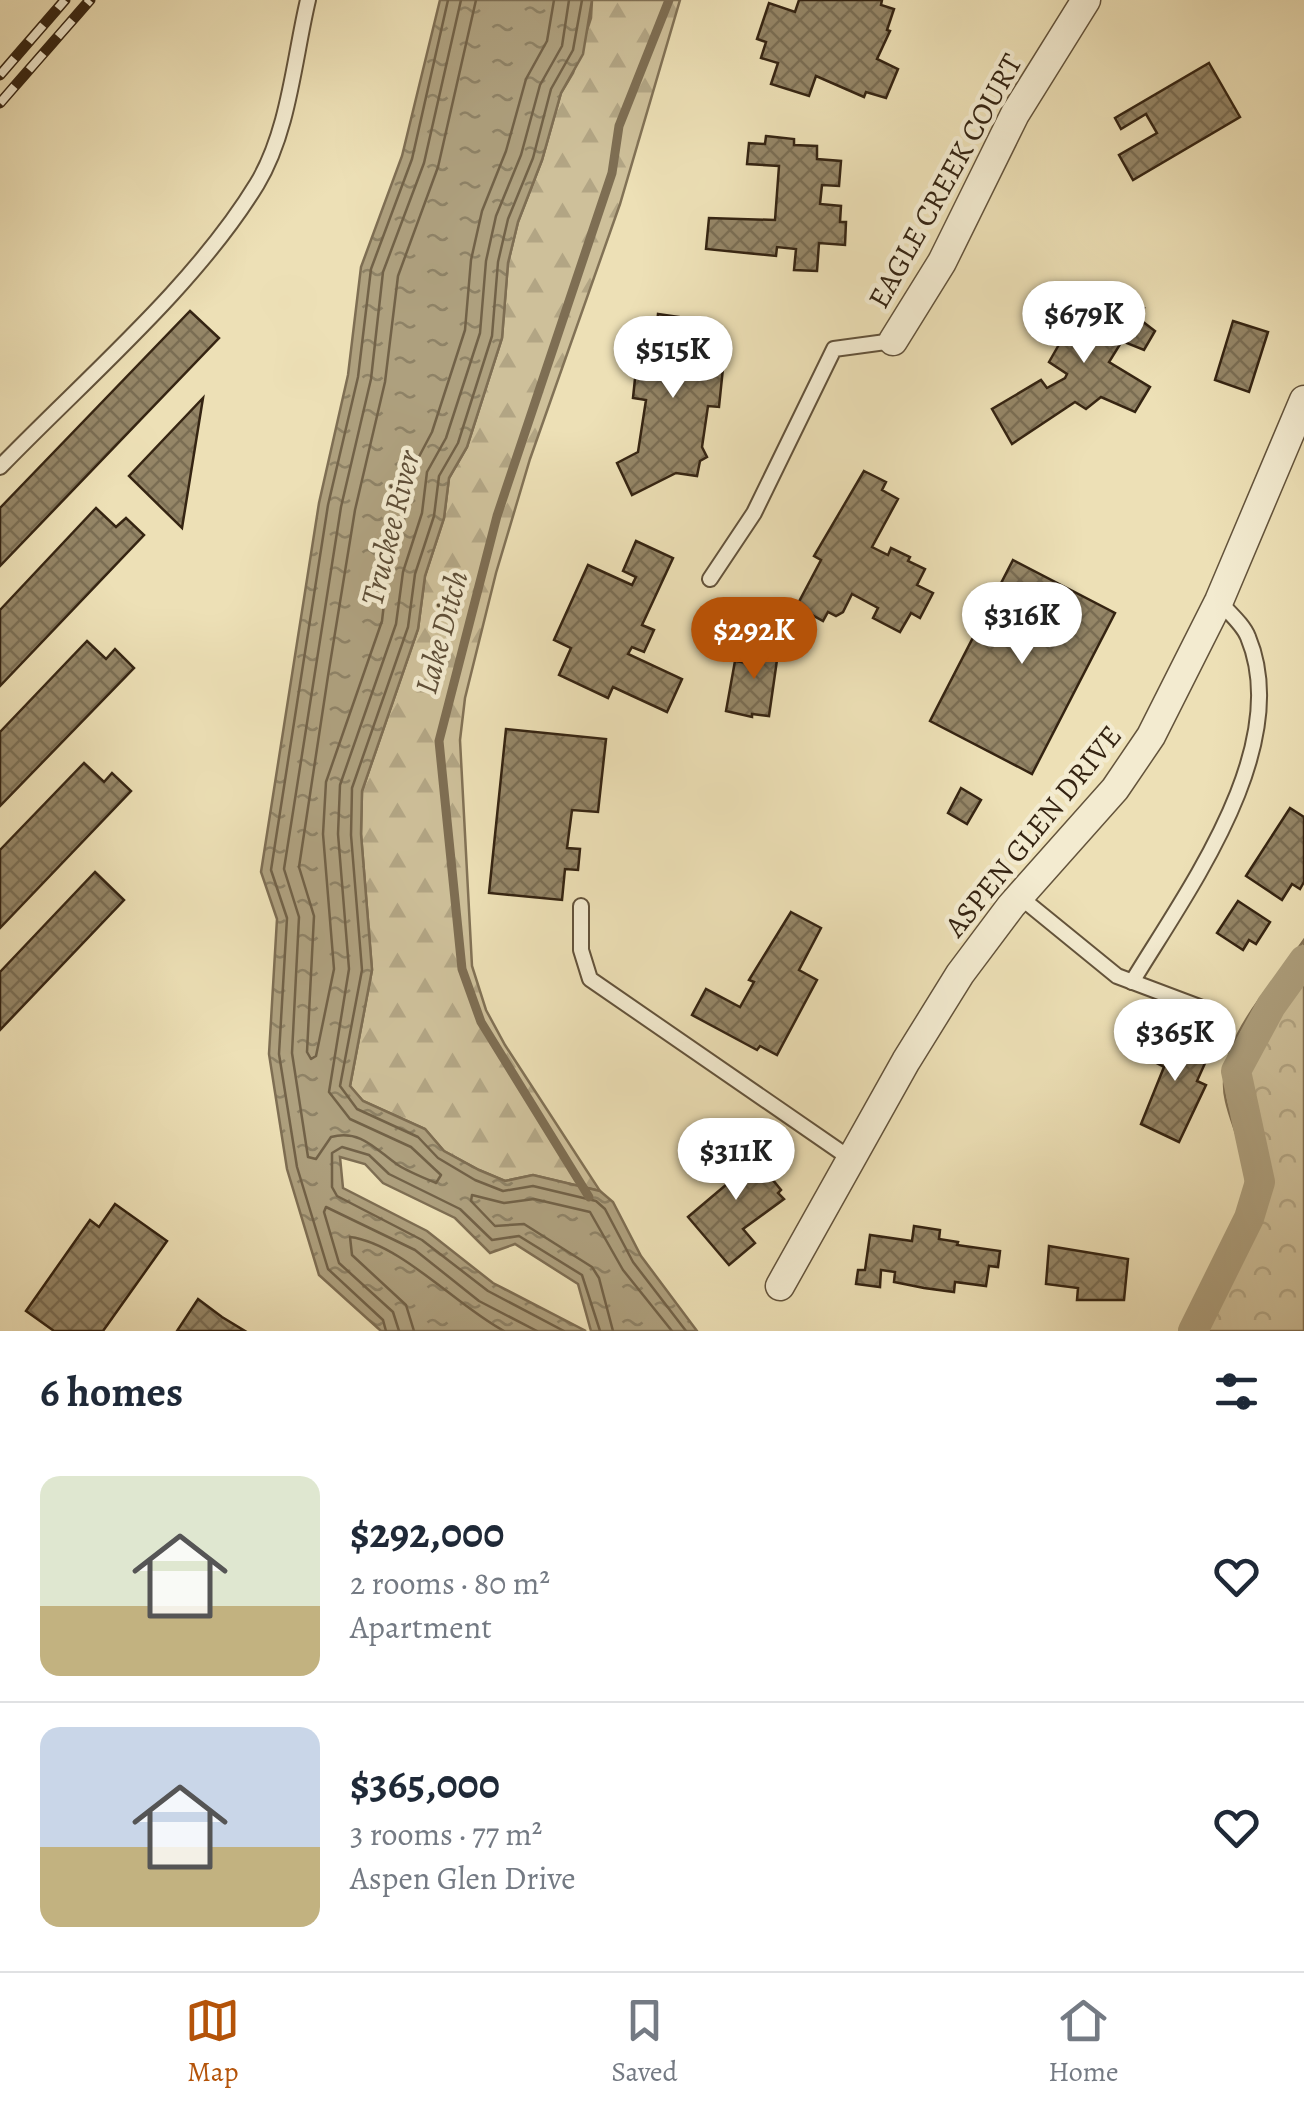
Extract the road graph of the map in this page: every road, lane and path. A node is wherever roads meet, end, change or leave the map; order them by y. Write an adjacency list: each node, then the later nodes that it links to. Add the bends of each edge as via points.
1 (308, 0): 5 (lane, via 277,138 257,184 218,242)
2 (1086, 0): 3 (street, EAGLE CREEK COURT, via 1016,114)
3 (894, 342): 6 (lane, via 834,349 754,513)
4 (1304, 400): 7 (street, ASPEN GLEN DRIVE)
5 (0, 467)
6 (710, 579)
7 (1219, 601): 8 (street, ASPEN GLEN DRIVE, via 1151,736); 10 (lane, via 1248,635 1258,682 1256,747 1230,815)
8 (1020, 896): 10 (lane); 12 (street, ASPEN GLEN DRIVE, via 932,1017)
9 (581, 906): 12 (lane, via 581,950 590,979)
10 (1132, 982): 11 (lane)
11 (1202, 1008)
12 (851, 1159): 13 (street, ASPEN GLEN DRIVE)
13 (780, 1286)

